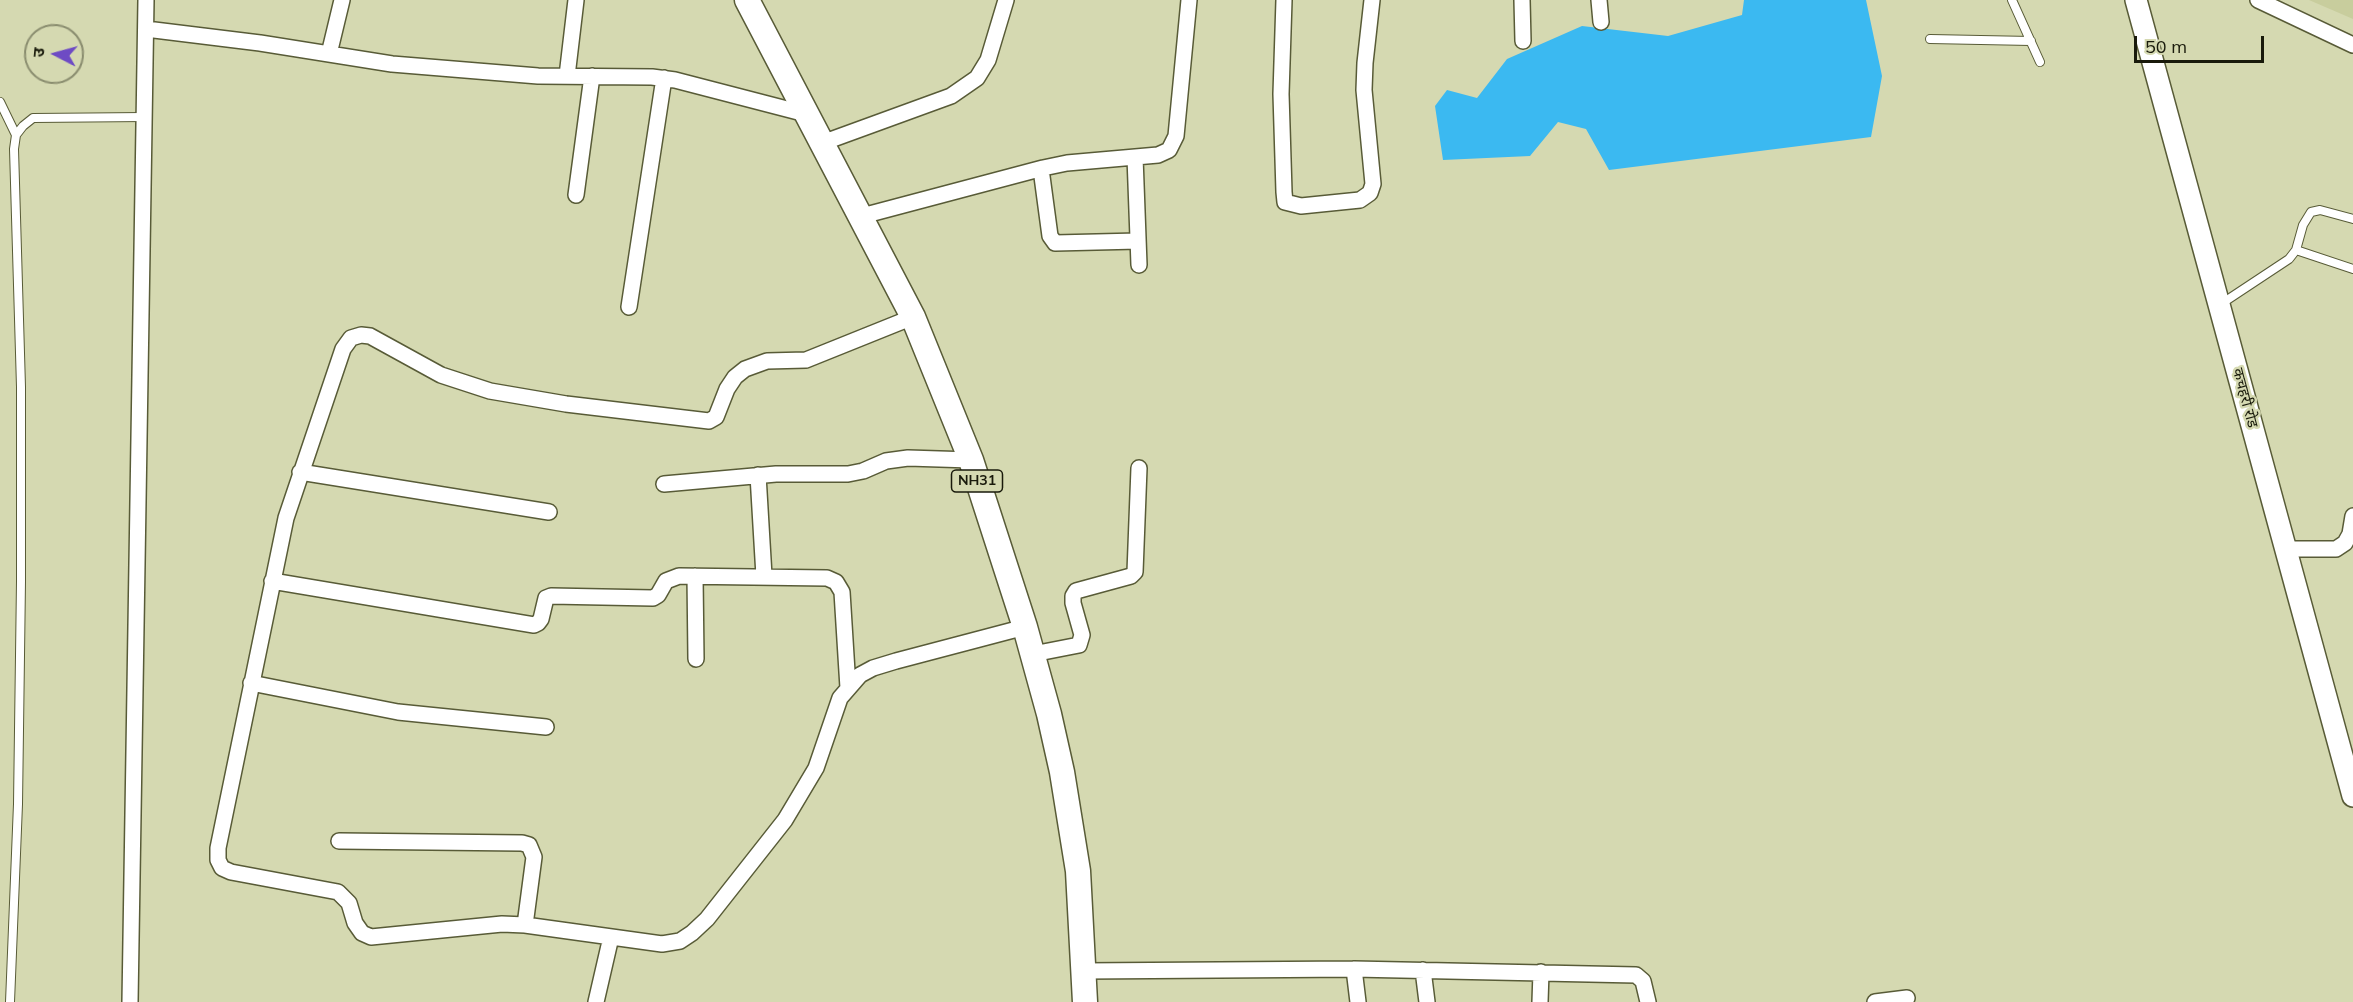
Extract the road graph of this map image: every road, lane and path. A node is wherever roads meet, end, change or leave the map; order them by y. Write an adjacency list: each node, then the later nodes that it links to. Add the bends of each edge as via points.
1 (146, 0): 15 (street)
2 (342, 0): 20 (street)
3 (576, 0): 22 (street)
4 (747, 0): 26 (highway, NH31)
5 (1006, 0): 29 (street, via 988,60 977,78 951,96)
6 (1189, 0): 30 (street, via 1176,136 1169,150)
7 (1284, 0): 8 (street, via 1284,192 1286,202 1301,206 1360,200 1370,193 1364,90)
8 (1372, 0)
9 (1522, 0): 17 (street)
10 (1599, 0): 14 (street)
11 (2012, 0): 18 (lane)
12 (2136, 0): 39 (main road, कचहरी रोड)
13 (2258, 0): 19 (street)
14 (1601, 22)
15 (146, 29): 20 (street); 27 (street)
16 (1930, 39): 18 (lane)
17 (1523, 41)
18 (2031, 41): 21 (lane)
19 (2353, 45)
20 (329, 54): 22 (street, via 392,64)
21 (2040, 62)
22 (567, 76): 23 (street)
23 (592, 76): 24 (street); 32 (street)
24 (664, 78): 26 (street); 40 (street)
25 (0, 102): 28 (lane)
26 (806, 114): 29 (highway, NH31)
27 (145, 117): 28 (lane, via 33,118); 70 (street)
28 (16, 135): 69 (lane, via 21,582)
29 (822, 143): 33 (highway, NH31)
30 (1135, 157): 31 (street); 35 (street)
31 (1041, 169): 33 (street); 35 (street, via 1050,236 1055,243)
32 (576, 195)
33 (862, 216): 41 (highway, NH31)
34 (2353, 219): 36 (lane, via 2320,210 2311,212)
35 (1138, 241): 37 (street)
36 (2296, 249): 38 (lane); 39 (lane, via 2280,266)
37 (1139, 265)
38 (2353, 268)
39 (2220, 305): 49 (main road, कचहरी रोड)
40 (629, 307)
41 (913, 317): 42 (highway, NH31); 44 (street, via 806,360 767,361 745,369 735,377 716,417 709,422 490,391 441,375 370,336 361,335 351,338 343,349)
42 (970, 460): 45 (street, via 908,458 848,474); 53 (highway, NH31)
43 (1139, 468): 54 (street, via 1135,572 1076,591 1073,603 1082,635 1079,645)
44 (300, 472): 47 (street); 52 (street)
45 (758, 475): 46 (street); 51 (street)
46 (664, 484)
47 (549, 512)
48 (2353, 516): 49 (street, via 2350,534 2336,549)
49 (2286, 549): 59 (main road, कचहरी रोड)
50 (695, 576): 51 (street); 52 (street, via 666,581 653,597 551,596 546,598 541,619 534,625); 55 (street)
51 (764, 576): 57 (street, via 827,578 836,582 844,606)
52 (272, 581): 56 (street)
53 (1025, 627): 54 (highway, NH31); 57 (street, via 873,668)
54 (1033, 654): 66 (highway, NH31, via 1062,772 1078,871)
55 (696, 659)
56 (251, 683): 58 (street, via 398,712); 62 (street, via 218,848 222,868 338,892 349,903 362,933 371,937)
57 (848, 688): 63 (street, via 840,698 816,768 801,795 707,919 680,941 671,943)
58 (546, 727)
59 (2349, 768): 60 (main road, कचहरी रोड)
60 (2353, 796)
61 (339, 841): 62 (street, via 529,845 534,857)
62 (525, 925): 63 (street)
63 (611, 938): 71 (street)
64 (1354, 969): 65 (street); 66 (street); 73 (street)
65 (1423, 970): 67 (street); 74 (street)
66 (1084, 971): 72 (highway, NH31)
67 (1541, 972): 75 (street); 76 (street, via 1636,975 1643,981)
68 (1907, 998): 77 (street)
69 (10, 1002)
70 (130, 1002)
71 (596, 1002)
72 (1085, 1002)
73 (1358, 1002)
74 (1427, 1002)
75 (1540, 1002)
76 (1648, 1002)
77 (1875, 1002)

